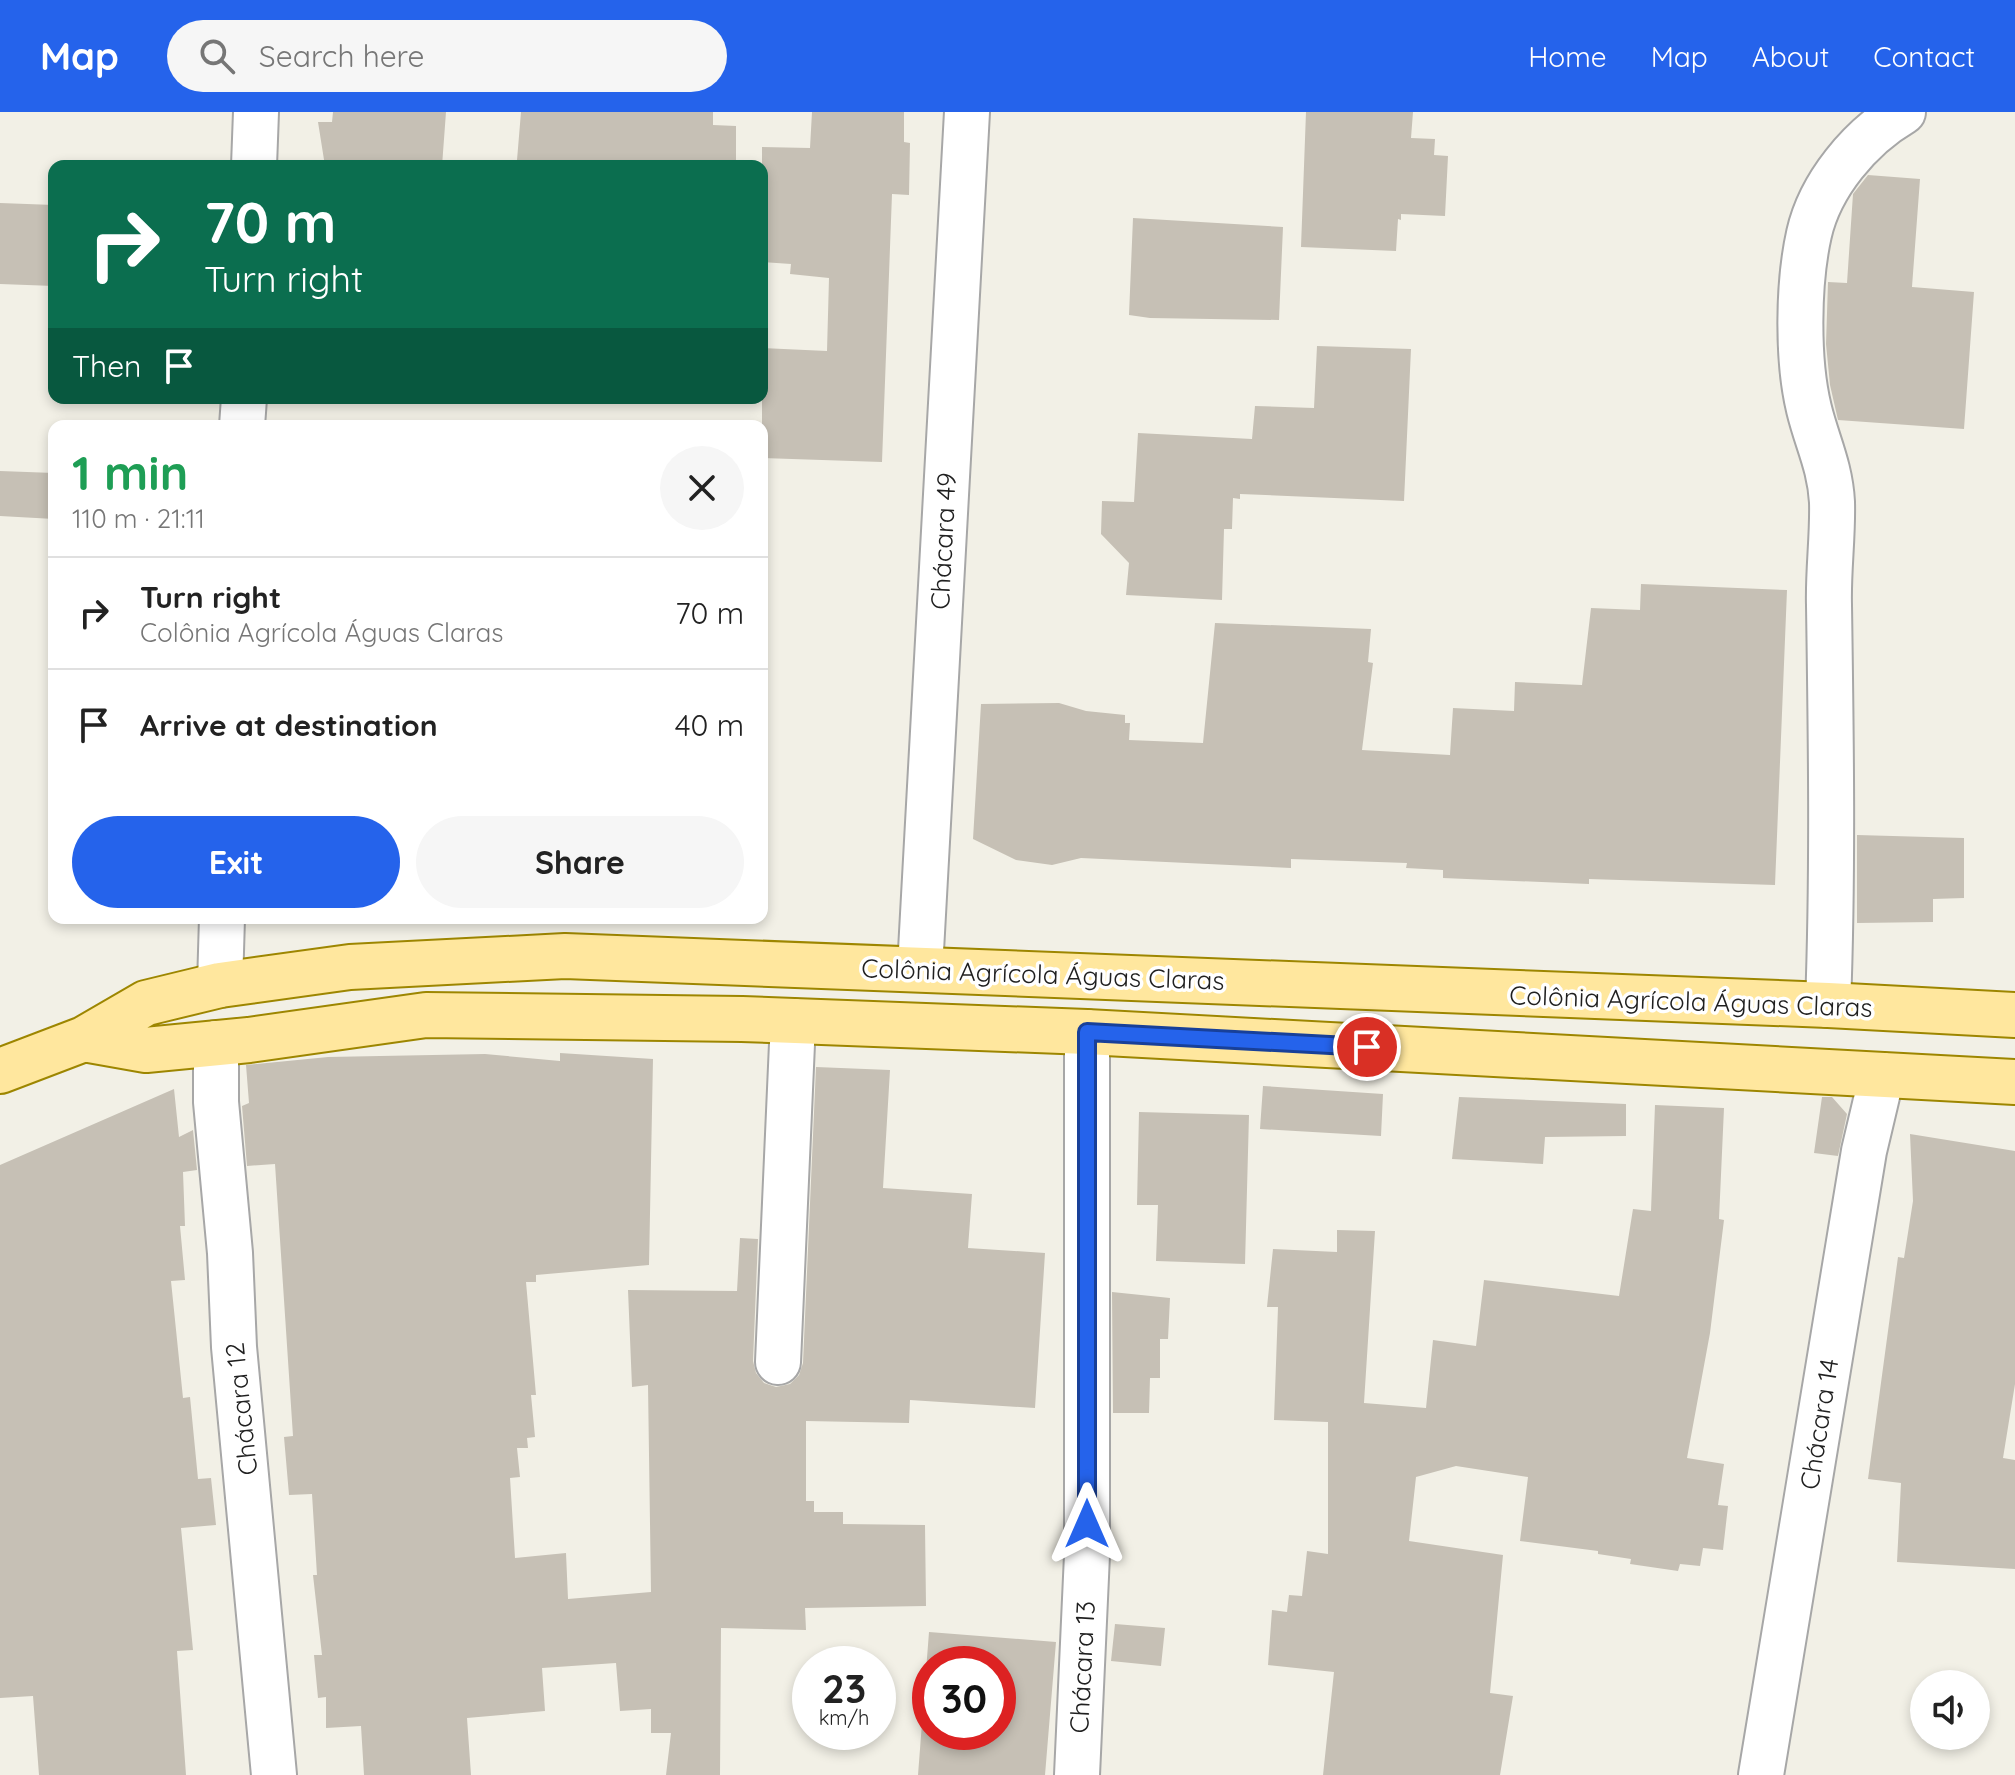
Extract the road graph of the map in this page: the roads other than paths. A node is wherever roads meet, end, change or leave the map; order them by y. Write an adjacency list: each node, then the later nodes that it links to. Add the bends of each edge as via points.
1 (256, 112): 4 (street)
2 (967, 112): 6 (street, Chácara 49)
3 (1903, 112): 8 (street, via 1853,153 1829,186 1815,212 1803,278 1803,380 1830,476 1832,507)
4 (254, 160)
5 (222, 924): 7 (street)
6 (920, 969): 7 (main road, Colônia Agrícola Águas Claras, via 565,956 350,967); 8 (main road, Colônia Agrícola Águas Claras)
7 (220, 985): 13 (main road, Colônia Agrícola Águas Claras, via 146,1003)
8 (1828, 1005): 9 (main road, Colônia Agrícola Águas Claras)
9 (1902, 1010): 10 (main road, Colônia Agrícola Águas Claras); 16 (main road)
10 (2007, 1014): 17 (main road)
11 (793, 1021): 12 (main road); 14 (main road, via 426,1015); 18 (street)
12 (1087, 1032): 16 (main road); 20 (street, Chácara 13, via 1087,1555)
13 (84, 1039): 14 (main road, via 146,1050); 15 (main road, Colônia Agrícola Águas Claras)
14 (216, 1043): 19 (street, Chácara 12, via 234,1347)
15 (0, 1071)
16 (1882, 1075): 17 (main road); 21 (street, Chácara 14, via 1864,1151)
17 (2007, 1082)
18 (778, 1362)
19 (274, 1775)
20 (1077, 1775)
21 (1761, 1775)

